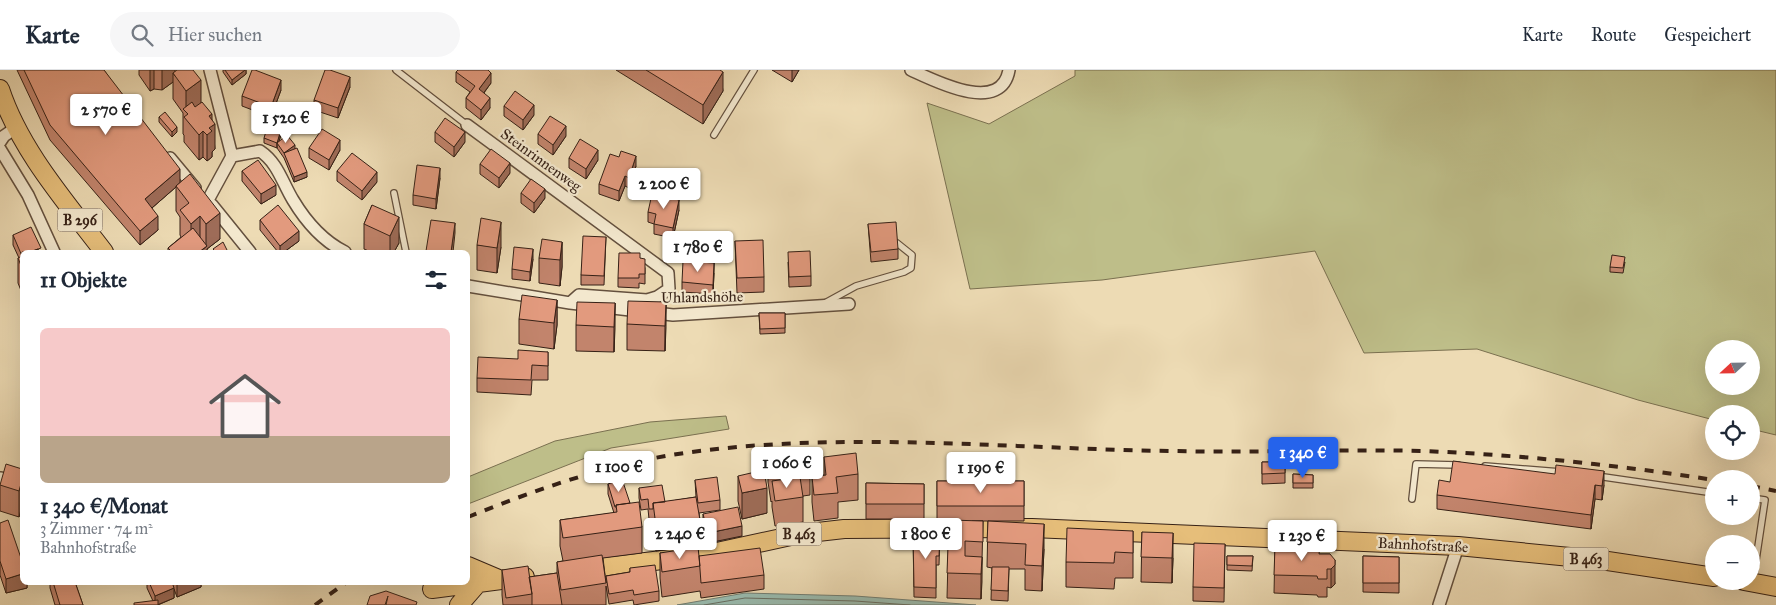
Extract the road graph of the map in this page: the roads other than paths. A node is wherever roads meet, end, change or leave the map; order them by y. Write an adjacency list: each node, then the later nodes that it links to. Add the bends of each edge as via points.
1 (210, 70): 13 (street)
2 (396, 70): 7 (lane, Steinrinnenweg)
3 (754, 70): 9 (lane)
4 (911, 70): 5 (street, via 957,90 979,92 1000,87 1005,83)
5 (1009, 70)
6 (0, 89): 8 (main road, B 296)
7 (467, 125): 23 (street, Steinrinnenweg, via 668,273 669,288 657,297 647,300 579,295)
8 (17, 127): 10 (street); 18 (main road, B 296, via 45,172)
9 (714, 135)
10 (0, 142)
11 (0, 149): 17 (street, via 28,195)
12 (164, 151): 15 (street)
13 (232, 156): 15 (street); 20 (street, via 260,151 271,158 292,199 313,227)
14 (394, 194): 21 (lane)
15 (208, 200): 19 (street)
16 (897, 242): 25 (lane, via 912,255 911,268 856,286)
17 (53, 250)
18 (103, 250)
19 (248, 250)
20 (342, 250)
21 (406, 250)
22 (470, 286): 23 (street, Uhlandshöhe)
23 (570, 303): 25 (street, Uhlandshöhe, via 673,315)
24 (849, 304): 25 (street, Uhlandshöhe)
25 (821, 305)
26 (1463, 465): 33 (lane, via 1416,464)
27 (1473, 465): 28 (lane)
28 (1570, 473)
29 (1589, 476): 32 (lane)
30 (0, 478): 31 (street)
31 (20, 482)
32 (1705, 492)
33 (1412, 499)
34 (1760, 499): 35 (lane, via 1765,500)
35 (1760, 524)
36 (1458, 546): 38 (main road, Bahnhofstraße / B 463, via 1601,560); 39 (main road, Bahnhofstraße / B 463, via 1051,528 844,529 800,534 703,555); 47 (street)
37 (470, 567): 39 (main road)
38 (1705, 576)
39 (501, 580): 40 (main road, Bahnhofstraße / B 463)
40 (478, 583): 43 (main road, Bahnhofstraße / B 463); 46 (main road)
41 (1760, 584): 44 (main road)
42 (468, 585): 45 (main road, Bahnhofstraße / B 463)
43 (470, 585)
44 (1776, 587)
45 (432, 592)
46 (459, 605)
47 (1439, 605)

